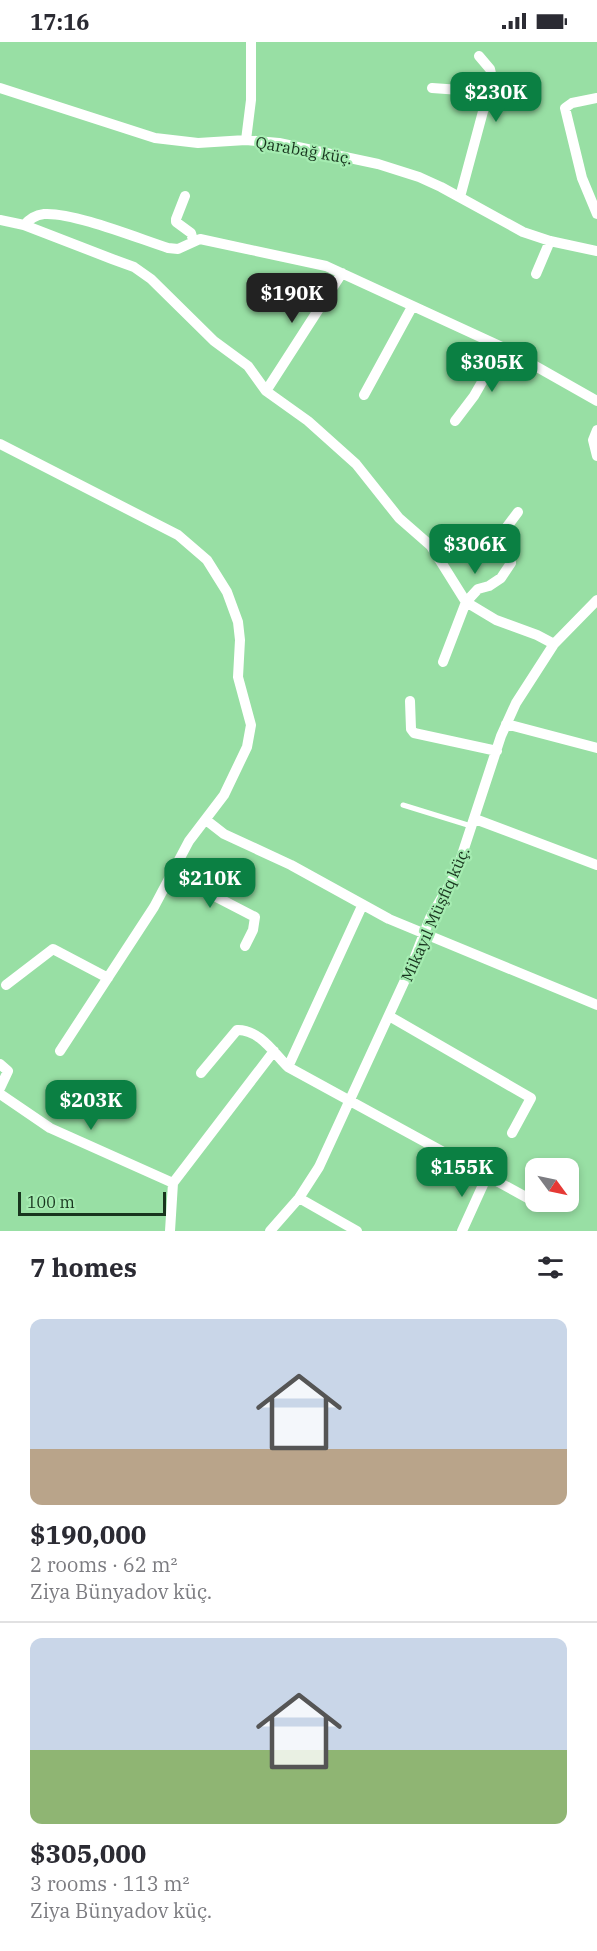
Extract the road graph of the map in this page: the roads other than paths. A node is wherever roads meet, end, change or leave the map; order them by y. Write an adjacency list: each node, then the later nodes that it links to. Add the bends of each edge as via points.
1 (251, 42): 7 (street)
2 (479, 56): 5 (street, via 490,69)
3 (0, 88): 7 (street, Qarabağ küç., via 154,138 198,143)
4 (432, 88): 5 (street)
5 (489, 92): 9 (street)
6 (597, 98): 10 (street, via 565,108 582,177)
7 (246, 140): 9 (street, Qarabağ küç., via 279,142 378,164 419,177)
8 (185, 196): 13 (street, via 176,222 191,233)
9 (460, 197): 14 (street, Qarabağ küç., via 523,232)
10 (597, 214)
11 (0, 220): 12 (street)
12 (24, 225): 13 (street, via 42,214 64,215 168,248 178,249); 20 (street, via 134,267 214,341 248,366)
13 (193, 240): 16 (street, via 306,261)
14 (550, 241): 15 (street, Qarabağ küç.); 17 (street)
15 (597, 251)
16 (342, 273): 18 (street); 20 (street)
17 (536, 274)
18 (412, 307): 19 (street); 21 (street)
19 (502, 347): 22 (street); 23 (street)
20 (266, 391): 29 (street, via 308,421 356,464 399,518 431,546)
21 (364, 395)
22 (597, 401)
23 (455, 421)
24 (597, 430): 26 (street, via 593,440)
25 (0, 444): 37 (street, via 178,535 217,573 238,622 238,677 251,725 247,747 224,795)
26 (597, 456)
27 (518, 512): 29 (street, via 497,540 510,555 511,563 501,578 478,589)
28 (597, 600): 30 (street, Mikayıl Müşfiq küç.)
29 (466, 602): 30 (street, via 496,620); 31 (street)
30 (554, 644): 33 (street, Mikayıl Müşfiq küç.)
31 (443, 662)
32 (410, 701): 35 (street, via 414,733)
33 (507, 723): 34 (street); 35 (street, Mikayıl Müşfiq küç.)
34 (597, 748)
35 (497, 751): 38 (street, Mikayıl Müşfiq küç.)
36 (403, 805): 38 (lane)
37 (206, 820): 40 (street, via 189,841); 41 (street, via 231,838 291,865)
38 (474, 823): 39 (street); 42 (street, Mikayıl Müşfiq küç., via 456,873)
39 (597, 865)
40 (172, 874): 43 (street, via 255,917 254,930); 44 (street)
41 (362, 906): 42 (street); 51 (street)
42 (424, 934): 46 (street); 47 (street, Mikayıl Müşfiq küç.)
43 (245, 946)
44 (108, 978): 45 (street, via 53,949); 48 (street)
45 (6, 985)
46 (597, 1005)
47 (389, 1016): 55 (street, Mikayıl Müşfiq küç.); 56 (street, via 531,1098)
48 (60, 1051)
49 (274, 1051): 51 (street); 52 (street, via 250,1032 237,1030); 58 (street)
50 (0, 1064): 53 (street, via 8,1074)
51 (288, 1067): 55 (street)
52 (201, 1073)
53 (0, 1088)
54 (0, 1094): 58 (street, via 50,1128)
55 (349, 1100): 57 (street); 60 (street, Mikayıl Müşfiq küç., via 320,1167)
56 (512, 1133)
57 (488, 1176): 59 (street); 61 (street)
58 (174, 1183): 62 (street)
59 (525, 1196)
60 (299, 1198): 63 (street, Mikayıl Müşfiq küç.); 64 (street)
61 (465, 1230)
62 (170, 1231)
63 (270, 1231)
64 (357, 1231)

